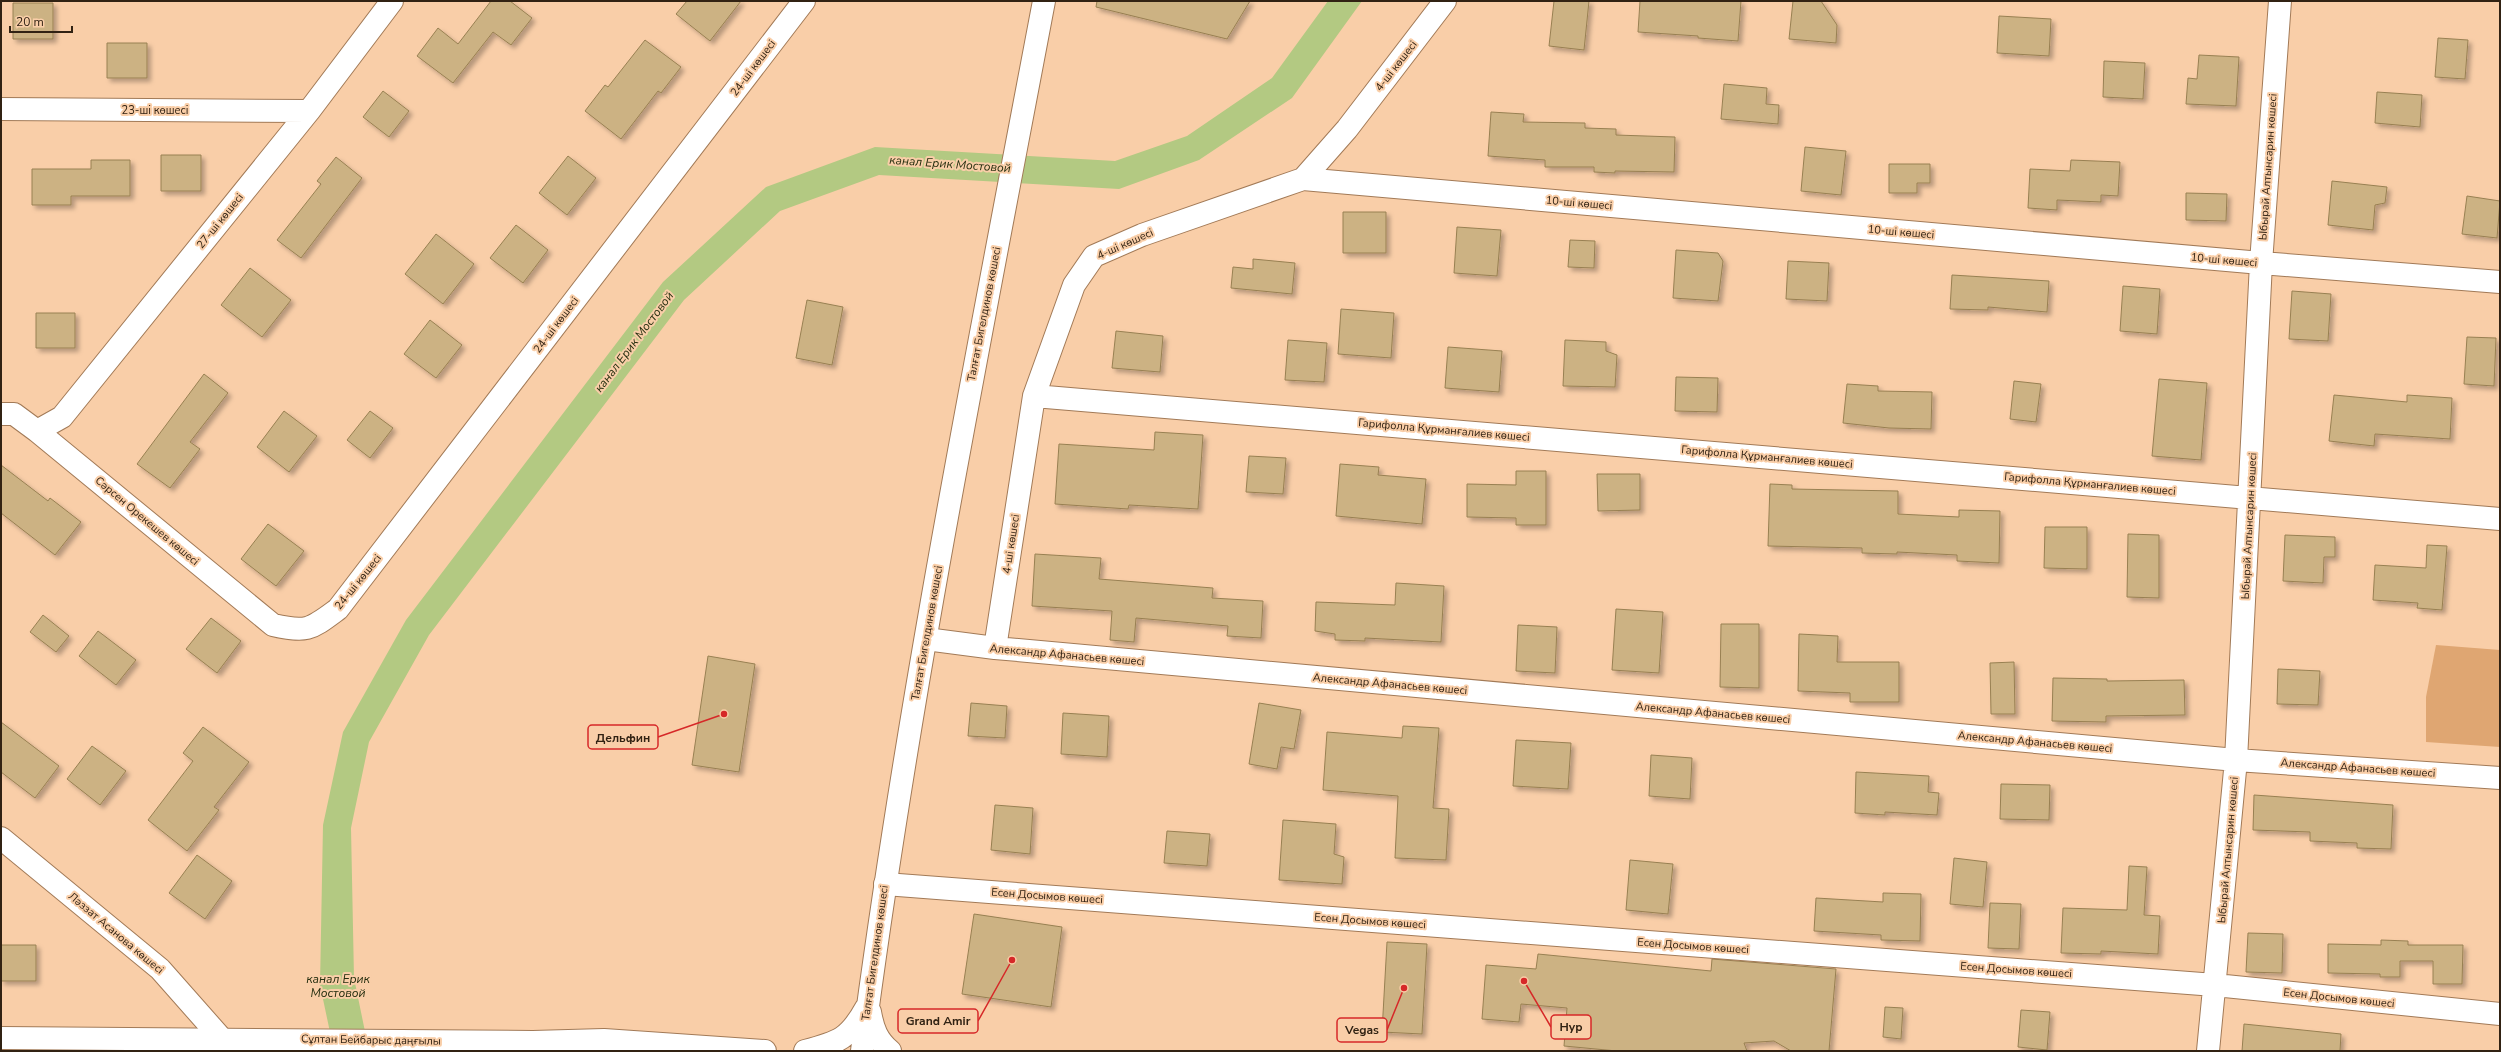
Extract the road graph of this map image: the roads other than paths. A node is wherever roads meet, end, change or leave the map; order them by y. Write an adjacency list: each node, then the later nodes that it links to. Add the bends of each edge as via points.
1 (392, 1): 7 (street, 27-ші көшесі)
2 (804, 1): 16 (street, 24-ші көшесі, via 338,608 313,628)
3 (1044, 1): 17 (street, Талғат Бигелдинов көшесі)
4 (1445, 1): 8 (street, 4-ші көшесі, via 1347,129)
5 (2280, 1): 9 (street, Ыбырай Алтынсарин көшесі)
6 (1, 109): 7 (street, 23-ші көшесі)
7 (309, 112): 13 (street, 27-ші көшесі, via 62,417)
8 (1303, 179): 9 (street, 10-ші көшесі); 11 (street, 4-ші көшесі, via 1142,235 1094,256 1074,285)
9 (2261, 263): 10 (street, 10-ші көшесі); 14 (street, Ыбырай Алтынсарин көшесі)
10 (2500, 282)
11 (1034, 396): 14 (street, Гарифолла Құрманғалиев көшесі); 18 (street, 4-ші көшесі)
12 (1, 414): 13 (street, Сәрсен Орекешев көшесі, via 14,414)
13 (37, 430): 16 (street, Сәрсен Орекешев көшесі, via 273,625)
14 (2251, 498): 15 (street, Гарифолла Құрманғалиев көшесі); 19 (street, Ыбырай Алтынсарин көшесі)
15 (2500, 518)
16 (294, 630)
17 (926, 639): 18 (street, Александр Афанасьев көшесі); 22 (street, Талғат Бигелдинов көшесі)
18 (995, 648): 19 (street, Александр Афанасьев көшесі)
19 (2236, 760): 20 (street, Александр Афанасьев көшесі); 23 (street, Ыбырай Алтынсарин көшесі)
20 (2500, 778)
21 (1, 838): 27 (street, Ләззат Асанова көшесі, via 160,969)
22 (885, 884): 23 (street, Есен Досымов көшесі); 24 (street, Талғат Бигелдинов көшесі)
23 (2215, 985): 25 (street, Есен Досымов көшесі); 32 (street, Ыбырай Алтынсарин көшесі)
24 (868, 1003): 29 (street, via 854,1029 840,1040); 30 (street, Талғат Бигелдинов көшесі); 31 (street, via 873,1027 879,1040)
25 (2500, 1014)
26 (1, 1038): 27 (street, Сұлтан Бейбарыс даңғылы)
27 (221, 1038): 28 (street, Сұлтан Бейбарыс даңғылы, via 533,1042 604,1040)
28 (765, 1051)
29 (805, 1051)
30 (862, 1051)
31 (890, 1051)
32 (2208, 1051)

